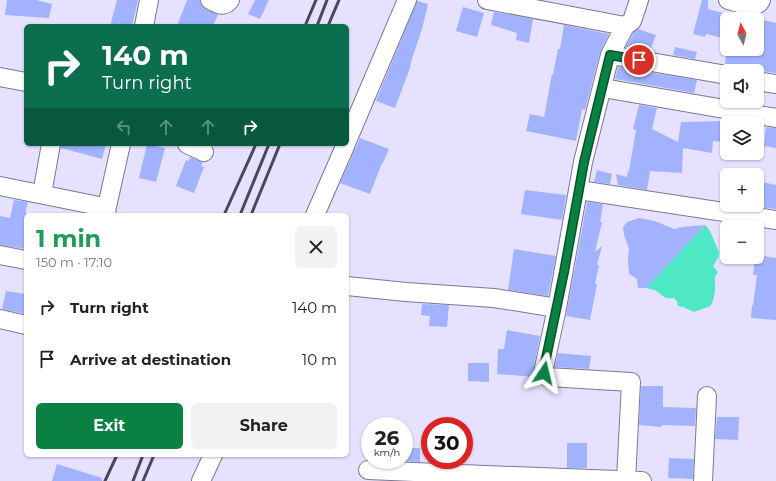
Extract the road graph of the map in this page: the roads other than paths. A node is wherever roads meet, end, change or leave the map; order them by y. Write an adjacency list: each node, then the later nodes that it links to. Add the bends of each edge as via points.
1 (149, 0): 9 (street)
2 (210, 0): 3 (street, via 222,5)
3 (230, 0)
4 (407, 0): 19 (street)
5 (491, 0): 10 (street)
6 (639, 0): 10 (street, via 632,21)
7 (728, 0): 8 (street, via 752,6)
8 (761, 0)
9 (144, 24)
10 (625, 26): 11 (street)
11 (610, 55): 12 (street); 17 (street)
12 (720, 74)
13 (0, 77): 14 (street)
14 (24, 82)
15 (764, 82): 16 (street)
16 (776, 84)
17 (603, 88): 18 (street); 26 (street)
18 (776, 118)
19 (349, 135)
20 (51, 146): 27 (street)
21 (121, 146): 28 (street)
22 (191, 146): 24 (street)
23 (345, 146): 29 (street)
24 (204, 152)
25 (0, 186): 27 (street)
26 (579, 190): 30 (street); 34 (street)
27 (42, 194): 28 (street, via 99,206)
28 (107, 213)
29 (316, 213)
30 (776, 220)
31 (0, 255): 32 (street)
32 (24, 260)
33 (349, 286): 34 (street, via 494,298)
34 (557, 308): 42 (street, via 544,368 545,375 631,382)
35 (0, 319): 36 (street)
36 (24, 325)
37 (707, 396): 43 (street)
38 (212, 457): 41 (street)
39 (368, 470): 40 (street)
40 (461, 477): 42 (street)
41 (201, 481)
42 (623, 481)
43 (703, 481)

